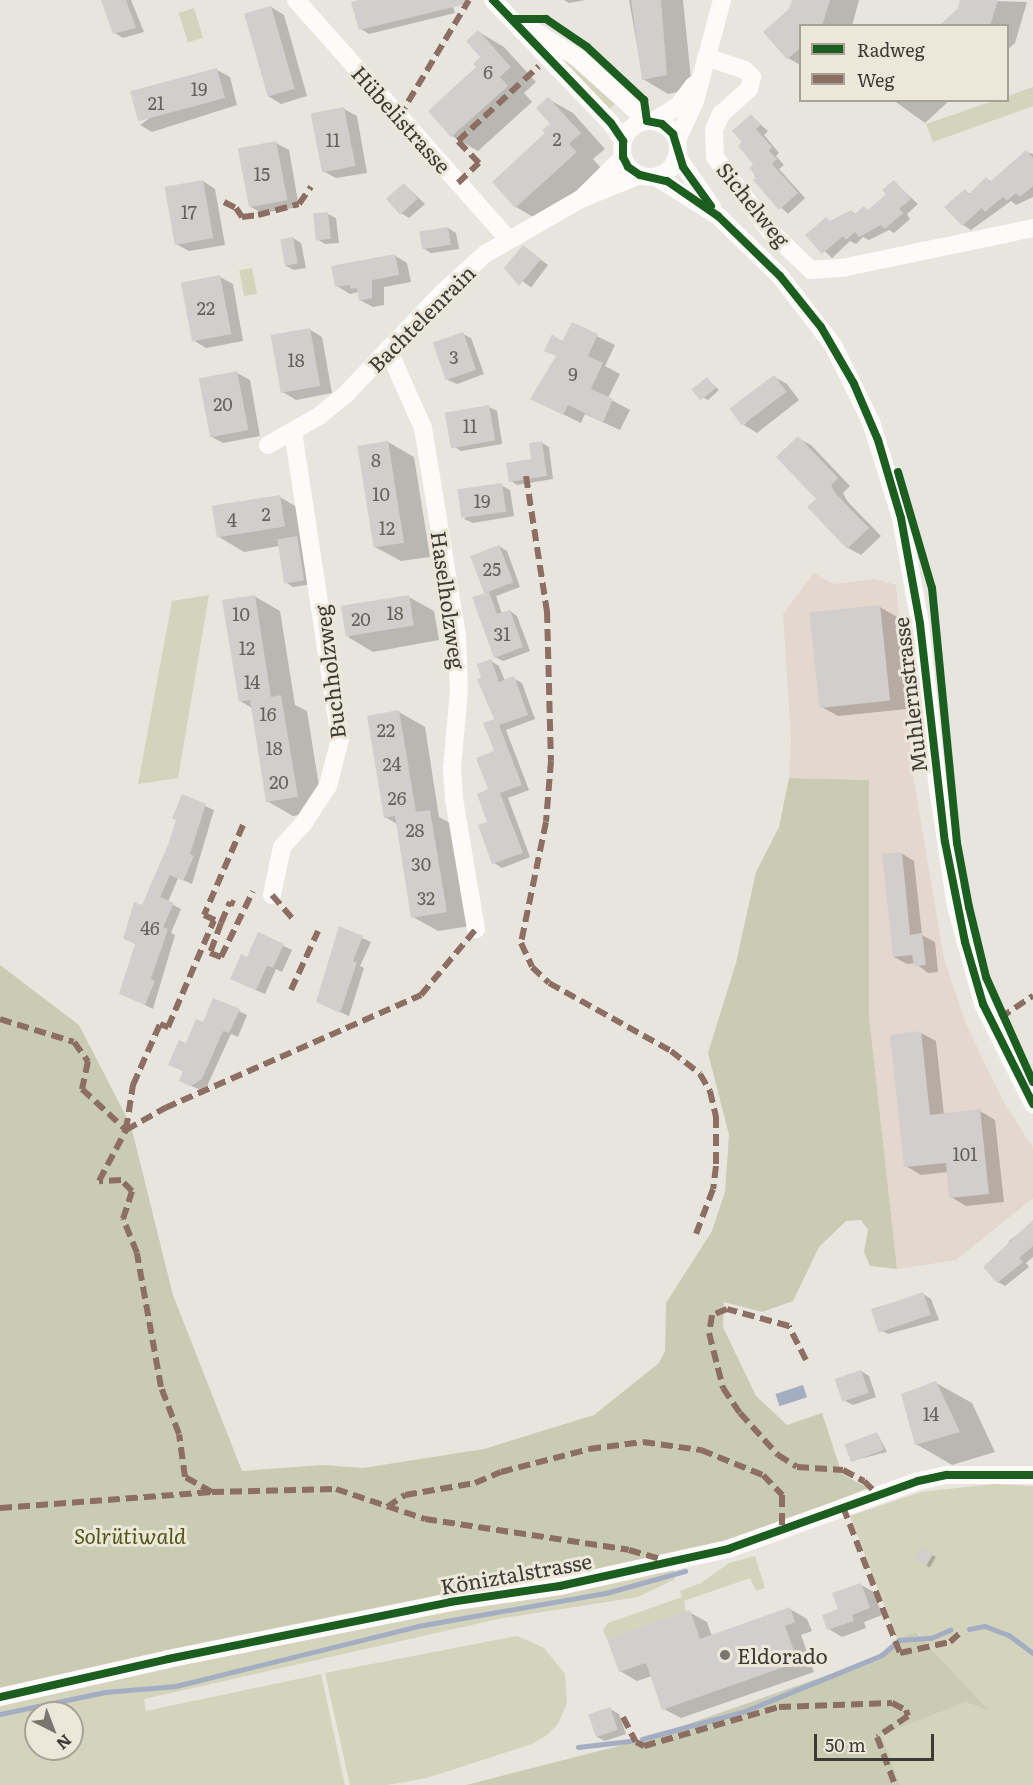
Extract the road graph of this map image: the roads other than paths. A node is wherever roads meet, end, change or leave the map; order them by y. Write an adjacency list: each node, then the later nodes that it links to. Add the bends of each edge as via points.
1 (296, 0): 14 (street, Hübelistrasse)
2 (493, 0): 4 (street, Muhlernstrasse)
3 (722, 0): 5 (street)
4 (513, 19): 7 (street, Muhlernstrasse, via 578,58); 9 (street, Muhlernstrasse, via 539,52 611,123)
5 (706, 57): 6 (street); 13 (street, Sichelweg, via 745,70 752,78 749,89 721,114 714,130 715,157 769,230 811,270 842,268)
6 (697, 81): 7 (street, via 678,106); 8 (street, via 695,101)
7 (651, 121): 8 (street, Muhlernstrasse, via 668,128); 9 (street, via 632,128)
8 (677, 148): 10 (street, via 669,170); 12 (street, Muhlernstrasse)
9 (623, 149): 10 (street, Muhlernstrasse, via 628,167); 11 (street, Bachtelenrain)
10 (648, 176): 11 (street, Bachtelenrain); 12 (street, Muhlernstrasse)
11 (579, 200): 14 (street, Bachtelenrain)
12 (718, 216): 20 (street, Muhlernstrasse, via 780,276 821,327 854,384 878,440 901,518 920,624 938,789 956,906 983,1004)
13 (1033, 228)
14 (508, 239): 15 (street, Bachtelenrain, via 442,293)
15 (388, 349): 16 (street, Bachtelenrain, via 347,393); 19 (street, Haselholzweg, via 423,428 457,636 454,799)
16 (292, 433): 17 (street, Bachtelenrain); 18 (street, Buchholzweg, via 337,698 340,739 328,786 282,847)
17 (268, 445)
18 (272, 895)
19 (476, 929)
20 (1033, 1104)
21 (1033, 1475): 22 (street, Köniztalstrasse, via 947,1475 918,1480 728,1549 560,1586 450,1602 168,1659)
22 (0, 1697)

